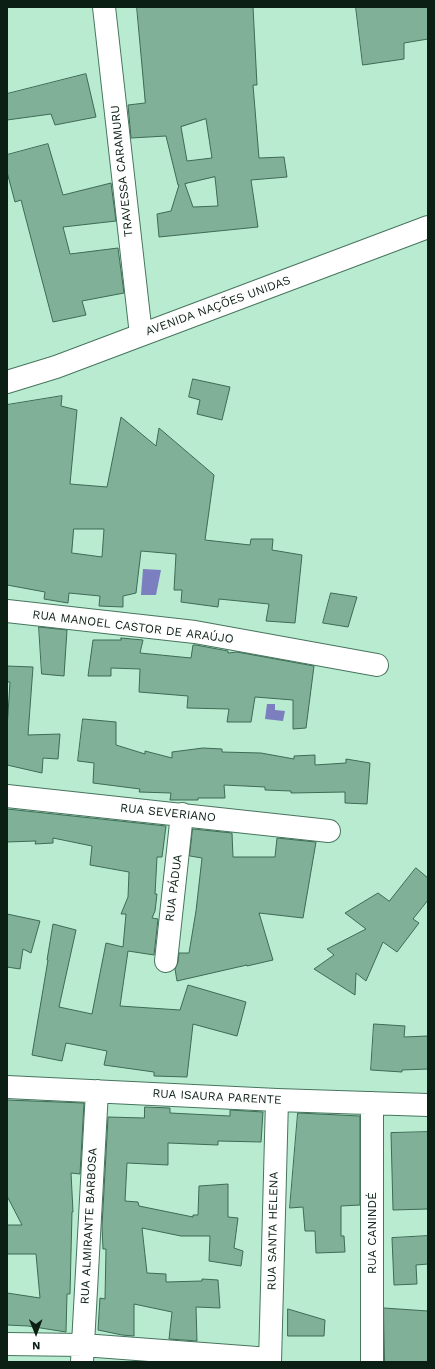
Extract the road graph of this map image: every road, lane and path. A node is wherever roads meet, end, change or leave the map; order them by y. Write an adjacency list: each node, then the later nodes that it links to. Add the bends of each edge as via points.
1 (104, 7): 3 (street, TRAVESSA CARAMURU)
2 (428, 227): 3 (street, AVENIDA NAÇÕES UNIDAS)
3 (141, 335): 4 (street, AVENIDA NAÇÕES UNIDAS, via 56,367)
4 (7, 382)
5 (7, 610): 6 (street, RUA MANOEL CASTOR DE ARAÚJO, via 195,632)
6 (377, 665)
7 (7, 796): 8 (street, RUA SEVERIANO)
8 (182, 814): 9 (street, RUA SEVERIANO); 10 (street, RUA PÁDUA)
9 (329, 831)
10 (166, 961)
11 (7, 1087): 12 (street, RUA ISAURA PARENTE)
12 (97, 1091): 13 (street, RUA ISAURA PARENTE); 17 (street, RUA ALMIRANTE BARBOSA)
13 (277, 1100): 14 (street, RUA ISAURA PARENTE); 18 (street, RUA SANTA HELENA)
14 (372, 1103): 15 (street, RUA ISAURA PARENTE); 19 (street, RUA CANINDÉ)
15 (428, 1105)
16 (7, 1344): 17 (street)
17 (82, 1354): 18 (street)
18 (270, 1361)
19 (372, 1362)

